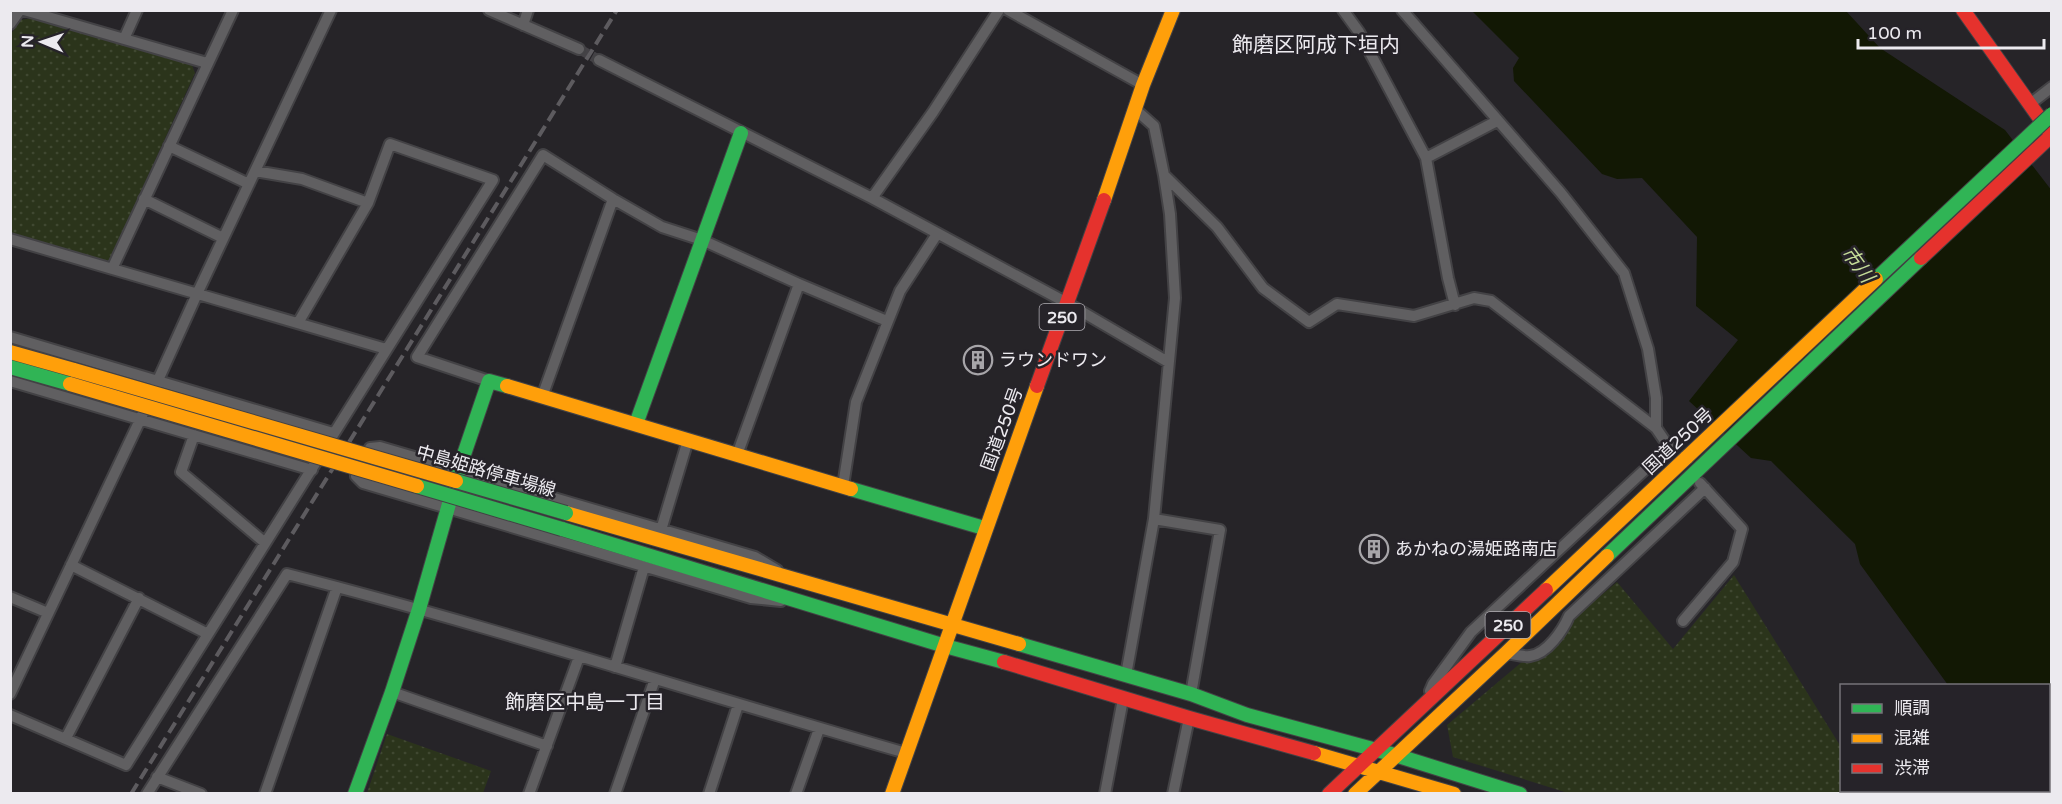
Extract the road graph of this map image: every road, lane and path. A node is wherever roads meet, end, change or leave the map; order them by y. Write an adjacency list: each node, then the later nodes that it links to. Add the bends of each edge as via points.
1 (22, 10): 13 (street); 15 (street)
2 (137, 10): 15 (street)
3 (233, 10): 18 (street)
4 (331, 10): 29 (street)
5 (489, 10): 14 (street)
6 (528, 10): 14 (street)
7 (999, 10): 32 (street)
8 (1008, 10): 19 (street)
9 (1173, 10): 19 (main road, 国道250号 / 250)
10 (1343, 10): 28 (street, via 1359,32)
11 (1402, 10): 24 (street)
12 (1963, 10): 21 (main road)
13 (10, 24)
14 (523, 25): 16 (street)
15 (124, 39): 18 (street)
16 (579, 49)
17 (599, 60): 25 (street)
18 (207, 63): 27 (street)
19 (1143, 85): 22 (main road, 国道250号 / 250)
20 (2052, 87): 21 (street)
21 (2030, 104): 26 (main road)
22 (1136, 110): 30 (street, via 1154,126); 43 (main road, 国道250号 / 250)
23 (2052, 114): 94 (main road, 国道250号 / 250, bridge)
24 (1497, 121): 28 (street); 59 (street, via 1624,273 1648,349 1656,398)
25 (741, 133): 32 (street); 39 (main road)
26 (2052, 135): 85 (main road, 国道250号 / 250)
27 (169, 146): 31 (street); 33 (street)
28 (1426, 158): 44 (street)
29 (255, 171): 31 (street); 35 (street, via 302,179)
30 (1164, 175): 44 (street, via 1217,227 1263,288 1308,322 1337,304 1414,316); 50 (street, via 1175,298)
31 (249, 184): 37 (street)
32 (872, 198): 36 (street)
33 (144, 199): 37 (street); 40 (street)
34 (613, 199): 39 (street, via 662,227); 55 (street, via 543,155 417,357); 56 (street)
35 (368, 203): 46 (street); 48 (street, via 390,144 493,180)
36 (937, 234): 43 (street); 45 (street, via 900,291)
37 (223, 238): 42 (street)
38 (10, 239): 40 (street)
39 (702, 240): 41 (street); 58 (main road)
40 (112, 269): 42 (street)
41 (799, 284): 45 (street); 63 (street)
42 (197, 294): 46 (street); 54 (street)
43 (1067, 303): 50 (street); 69 (main road, 国道250号 / 250)
44 (1455, 305): 59 (street, via 1473,298 1491,301)
45 (887, 321): 66 (street, via 856,402)
46 (298, 323): 48 (street)
47 (10, 337): 54 (street)
48 (386, 349): 60 (street)
49 (10, 352): 52 (main road, 中島姫路停車場線)
50 (1168, 362): 68 (street)
51 (10, 367): 52 (main road, 中島姫路停車場線)
52 (72, 377): 74 (main road, 中島姫路停車場線, bridge); 78 (main road, 中島姫路停車場線, bridge)
53 (10, 381): 57 (street)
54 (158, 381): 57 (street); 60 (street)
55 (489, 381): 56 (main road); 64 (main road)
56 (542, 397): 58 (main road)
57 (140, 420): 61 (street); 72 (street)
58 (636, 424): 62 (main road)
59 (1656, 428): 94 (street, via 1669,449 1470,632 1433,684)
60 (333, 433): 65 (street)
61 (194, 435): 65 (street); 71 (street, via 181,472)
62 (688, 440): 63 (main road); 70 (street)
63 (737, 455): 66 (main road)
64 (459, 469): 67 (main road); 67 (street, via 380,447 370,448 356,476 363,483); 70 (street)
65 (312, 470): 71 (street)
66 (843, 486): 69 (main road)
67 (447, 507): 73 (street); 79 (main road)
68 (1154, 519): 88 (street); 92 (street, via 1220,530)
69 (984, 528): 82 (main road, 国道250号 / 250)
70 (661, 530): 74 (street, via 755,557)
71 (264, 542): 83 (street)
72 (71, 565): 77 (street); 80 (street)
73 (644, 567): 78 (street, via 751,598); 87 (street)
74 (797, 581): 82 (main road, 中島姫路停車場線)
75 (337, 586): 79 (street); 106 (street, via 287,574); 109 (street)
76 (10, 597): 80 (street)
77 (139, 598): 83 (street); 99 (street)
78 (799, 603): 84 (main road, 中島姫路停車場線)
79 (419, 609): 86 (street); 90 (main road)
80 (48, 613): 91 (street)
81 (1683, 621): 85 (street, via 1733,562 1742,529 1703,485 1569,616 1563,630 1547,647 1531,656)
82 (952, 625): 84 (main road, 国道250号 / 250); 88 (main road, 中島姫路停車場線)
83 (208, 634): 99 (street, via 126,765)
84 (945, 646): 93 (main road, 中島姫路停車場線, via 1040,671); 102 (main road, 国道250号 / 250)
85 (1506, 653): 103 (main road, 国道250号 / 250)
86 (579, 657): 87 (street); 100 (street)
87 (615, 667): 89 (street)
88 (1126, 675): 92 (main road, 中島姫路停車場線)
89 (655, 679): 95 (street); 112 (street)
90 (392, 692): 100 (street); 110 (main road)
91 (10, 694)
92 (1191, 694): 101 (main road, 中島姫路停車場線, via 1247,715)
93 (1123, 699): 97 (main road, 中島姫路停車場線); 116 (street)
94 (1426, 702): 101 (main road, 国道250号 / 250)
95 (738, 705): 98 (street); 113 (street)
96 (10, 715): 99 (street)
97 (1189, 718): 104 (main road, 中島姫路停車場線); 117 (street)
98 (819, 729): 102 (street); 114 (street)
99 (66, 738)
100 (547, 746): 111 (street)
101 (1376, 750): 103 (main road, 中島姫路停車場線); 104 (main road, 国道250号 / 250)
102 (906, 753): 115 (main road, 国道250号 / 250)
103 (1395, 755): 105 (main road, 国道250号 / 250); 121 (main road, 中島姫路停車場線)
104 (1359, 765): 105 (main road, 中島姫路停車場線); 118 (main road, 国道250号 / 250)
105 (1377, 771): 119 (main road, 国道250号 / 250); 120 (main road, 中島姫路停車場線)
106 (157, 777): 107 (street); 108 (street)
107 (147, 794)
108 (201, 794)
109 (265, 794)
110 (355, 794)
111 (529, 794)
112 (615, 794)
113 (709, 794)
114 (796, 794)
115 (892, 794)
116 (1105, 794)
117 (1173, 794)
118 (1329, 794)
119 (1355, 794)
120 (1454, 794)
121 (1520, 794)

